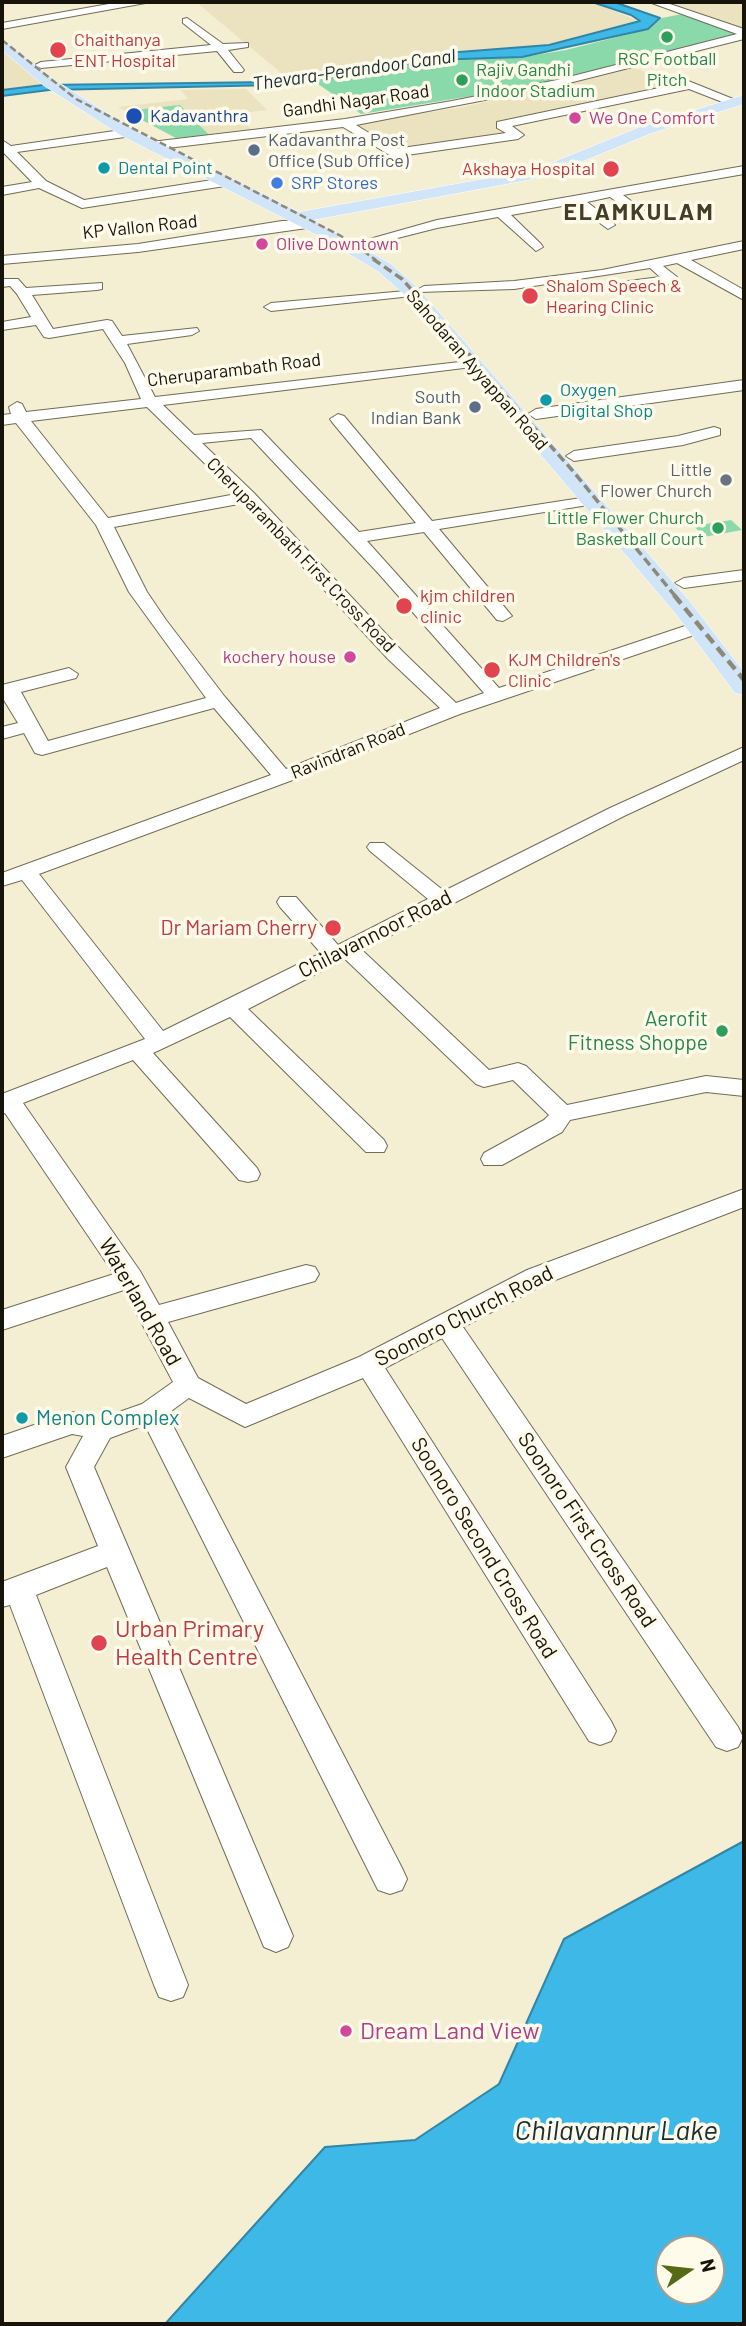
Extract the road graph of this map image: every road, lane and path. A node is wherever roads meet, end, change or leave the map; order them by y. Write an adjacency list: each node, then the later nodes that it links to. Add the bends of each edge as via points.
1 (146, 2): 3 (street)
2 (654, 2): 6 (street)
3 (87, 5): 5 (street)
4 (187, 21): 9 (street)
5 (2, 28): 11 (main road, Sahodaran Ayyappan Road)
6 (744, 34): 10 (street, Gandhi Nagar Road)
7 (244, 45): 9 (street)
8 (3, 46): 14 (main road, Sahodaran Ayyappan Road)
9 (219, 46): 11 (street); 12 (street)
10 (633, 62): 13 (street); 16 (street, Gandhi Nagar Road, via 498,96)
11 (41, 65): 14 (main road, Sahodaran Ayyappan Road)
12 (238, 70)
13 (690, 85): 15 (street); 16 (street, via 500,125 519,135 393,153)
14 (62, 86): 17 (main road, Sahodaran Ayyappan Road); 18 (main road, Sahodaran Ayyappan Road)
15 (742, 104): 31 (main road, via 625,144 550,178)
16 (345, 123): 18 (street, Gandhi Nagar Road)
17 (128, 133): 19 (main road, Sahodaran Ayyappan Road); 20 (street)
18 (174, 142): 19 (street, Gandhi Nagar Road); 31 (main road, Sahodaran Ayyappan Road)
19 (151, 146): 24 (main road, Sahodaran Ayyappan Road)
20 (5, 147): 21 (street)
21 (23, 166): 22 (street); 25 (street)
22 (2, 169)
23 (743, 171): 27 (street)
24 (225, 182): 25 (street, via 82,204); 31 (main road, Sahodaran Ayyappan Road)
25 (41, 184): 26 (street)
26 (2, 191)
27 (615, 195): 28 (street); 30 (street)
28 (578, 201): 29 (street); 33 (street)
29 (502, 214): 32 (street); 36 (street)
30 (641, 215)
31 (306, 220): 35 (main road, Sahodaran Ayyappan Road); 39 (street, KP Vallon Road, via 151,246); 44 (main road, Sahodaran Ayyappan Road)
32 (438, 224): 34 (street); 35 (street)
33 (608, 225)
34 (454, 235)
35 (366, 242): 44 (main road, Sahodaran Ayyappan Road)
36 (536, 247)
37 (742, 247): 38 (street)
38 (680, 259): 40 (street); 46 (street)
39 (2, 260)
40 (653, 264): 43 (street, via 672,280); 44 (street, via 514,285)
41 (2, 283): 45 (street, via 13,282)
42 (97, 286): 45 (street)
43 (602, 288)
44 (418, 291): 47 (street); 52 (main road, Sahodaran Ayyappan Road); 56 (main road, Sahodaran Ayyappan Road)
45 (23, 292): 48 (street)
46 (744, 296)
47 (271, 307)
48 (40, 320): 49 (street); 51 (street, via 49,334 107,324)
49 (2, 326)
50 (192, 331): 51 (street)
51 (118, 341): 54 (street, Cheruparambath First Cross Road)
52 (471, 363): 54 (street, Cheruparambath Road); 56 (main road, Sahodaran Ayyappan Road)
53 (744, 385): 56 (street)
54 (149, 400): 55 (street, Cheruparambath Road); 59 (street, Cheruparambath First Cross Road)
55 (13, 414): 63 (street)
56 (527, 415): 60 (main road, Sahodaran Ayyappan Road); 62 (main road, Sahodaran Ayyappan Road)
57 (338, 419): 64 (street)
58 (714, 432): 60 (street)
59 (190, 440): 61 (street, Cheruparambath First Cross Road); 65 (street, via 256,433)
60 (574, 456): 67 (main road, Sahodaran Ayyappan Road)
61 (248, 497): 63 (street); 76 (street, Cheruparambath First Cross Road)
62 (588, 500): 64 (street); 69 (main road, Sahodaran Ayyappan Road)
63 (104, 524): 75 (street, via 138,592)
64 (428, 525): 65 (street); 68 (street)
65 (356, 538): 74 (street)
66 (744, 575): 67 (street)
67 (684, 583): 70 (main road, Sahodaran Ayyappan Road)
68 (503, 616)
69 (697, 628): 72 (main road, Sahodaran Ayyappan Road); 74 (street, Ravindran Road)
70 (744, 661)
71 (69, 674): 73 (street)
72 (744, 688)
73 (6, 690): 77 (street)
74 (495, 695): 76 (street, Ravindran Road)
75 (218, 701): 77 (street, via 42,749); 80 (street)
76 (453, 709): 80 (street, Ravindran Road)
77 (29, 726): 78 (street)
78 (2, 733)
79 (744, 753): 84 (street, Chilavannoor Road)
80 (283, 777): 82 (street, Ravindran Road)
81 (377, 847): 84 (street)
82 (27, 872): 83 (street, Ravindran Road); 88 (street)
83 (2, 880)
84 (442, 900): 86 (street, Chilavannoor Road)
85 (288, 902): 86 (street)
86 (342, 952): 87 (street, Chilavannoor Road); 91 (street, via 484,1079 518,1071)
87 (233, 1007): 88 (street, Chilavannoor Road); 92 (street)
88 (148, 1046): 90 (street, Chilavannoor Road); 94 (street)
89 (744, 1088): 91 (street, via 706,1084)
90 (5, 1103): 97 (street, Waterland Road)
91 (562, 1114): 93 (street, via 553,1126)
92 (375, 1146)
93 (493, 1158)
94 (248, 1174)
95 (744, 1198): 100 (street, Soonoro Church Road, via 536,1277)
96 (306, 1274): 98 (street)
97 (131, 1278): 98 (street, Waterland Road); 99 (street)
98 (151, 1317): 102 (street, Waterland Road)
99 (2, 1320)
100 (446, 1324): 101 (street, Soonoro Church Road); 109 (street, Soonoro First Cross Road)
101 (369, 1364): 102 (street, Soonoro Church Road, via 244,1416); 108 (street, Soonoro Second Cross Road)
102 (188, 1385): 103 (street, Waterland Road)
103 (152, 1411): 104 (street, Waterland Road); 110 (street)
104 (100, 1430): 105 (street, via 72,1423); 106 (street, via 80,1467)
105 (2, 1447)
106 (115, 1552): 107 (street); 111 (street)
107 (6, 1593): 112 (street)
108 (600, 1731)
109 (727, 1737)
110 (390, 1879)
111 (276, 1936)
112 (171, 1984)

